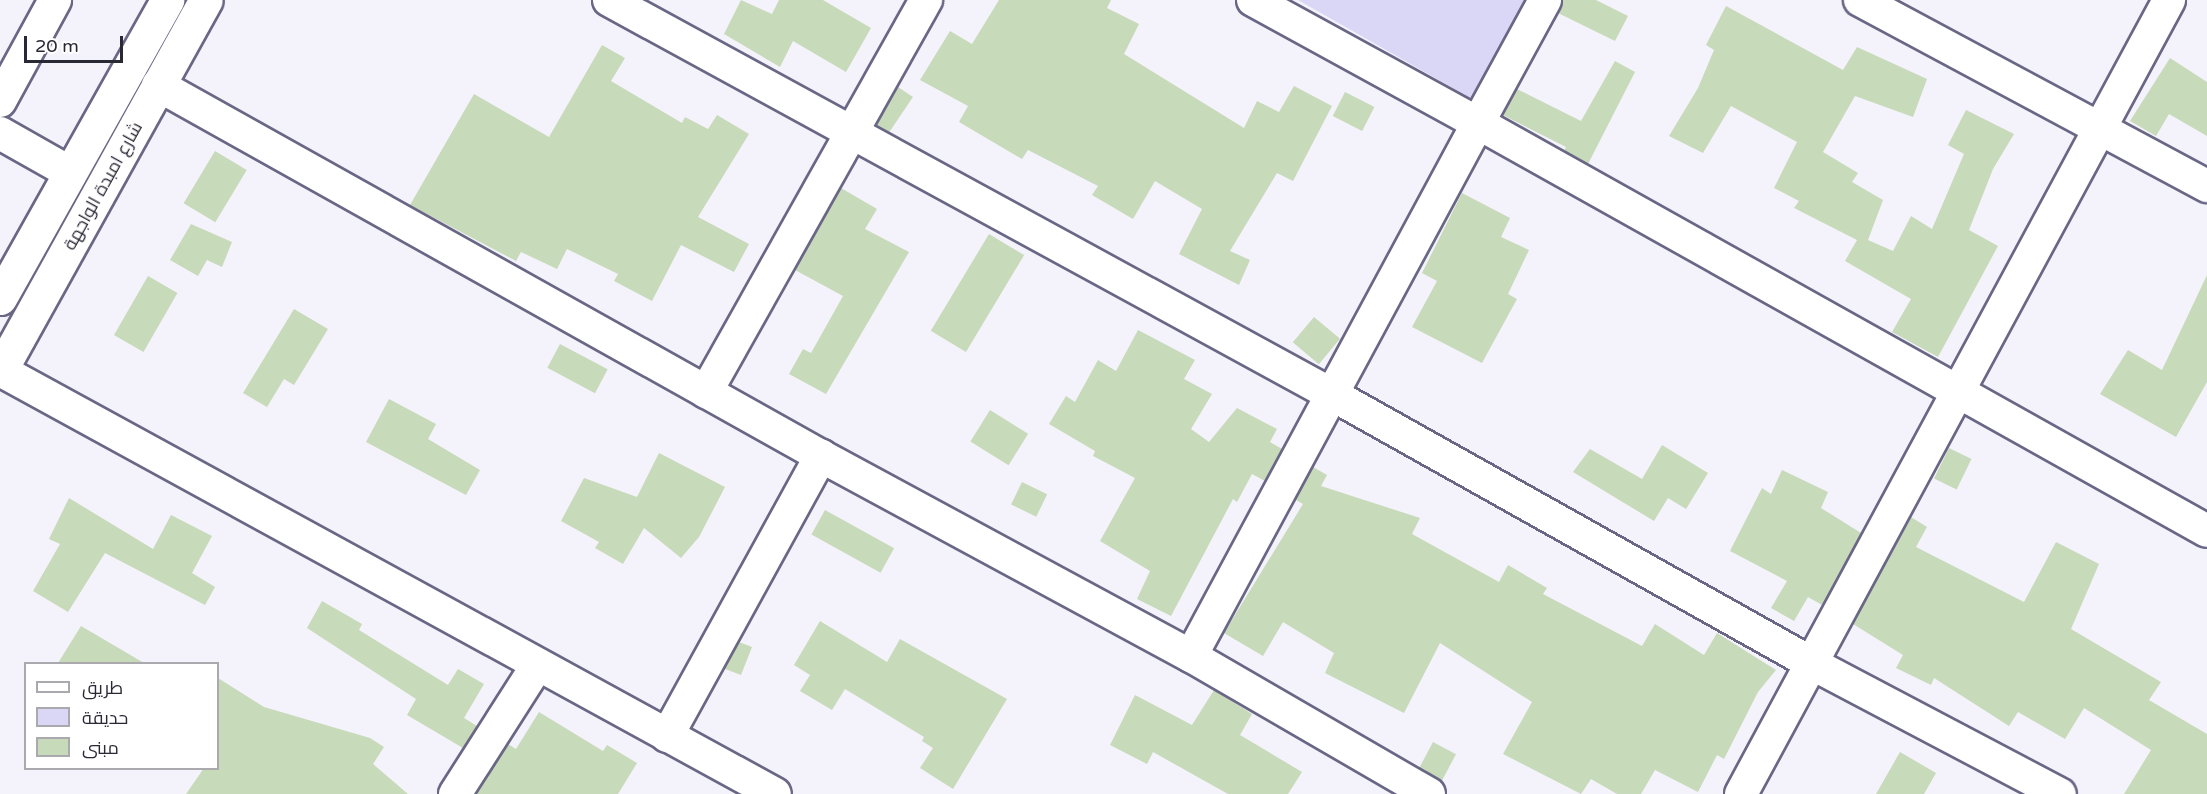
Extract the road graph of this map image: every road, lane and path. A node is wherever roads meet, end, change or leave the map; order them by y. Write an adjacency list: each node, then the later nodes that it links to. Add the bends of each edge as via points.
1 (55, 0): 11 (street)
2 (167, 0): 16 (main road, شارع امبدة الواجهة)
3 (206, 0): 10 (main road, شارع امبدة الواجهة)
4 (609, 0): 14 (street)
5 (926, 0): 14 (street)
6 (1253, 0): 12 (street)
7 (1545, 0): 12 (street)
8 (1860, 0): 13 (street)
9 (2169, 0): 13 (street)
10 (158, 85): 19 (main road, شارع امبدة الواجهة); 20 (street)
11 (0, 101)
12 (1478, 123): 21 (street); 22 (street)
13 (2098, 126): 17 (street); 22 (street)
14 (849, 132): 20 (street); 21 (street)
15 (0, 134): 16 (street)
16 (69, 172): 18 (main road, شارع امبدة الواجهة)
17 (2207, 186)
18 (0, 298)
19 (0, 370): 27 (street)
20 (706, 392): 23 (street)
21 (1333, 395): 25 (street); 26 (street)
22 (1959, 395): 24 (street); 26 (street)
23 (821, 456): 25 (street); 28 (street)
24 (2207, 531)
25 (1191, 656): 29 (street)
26 (1813, 664): 32 (street); 33 (street)
27 (537, 666): 28 (street); 30 (street)
28 (667, 736): 31 (street)
29 (1412, 790)
30 (454, 794)
31 (775, 794)
32 (1741, 794)
33 (2060, 794)

